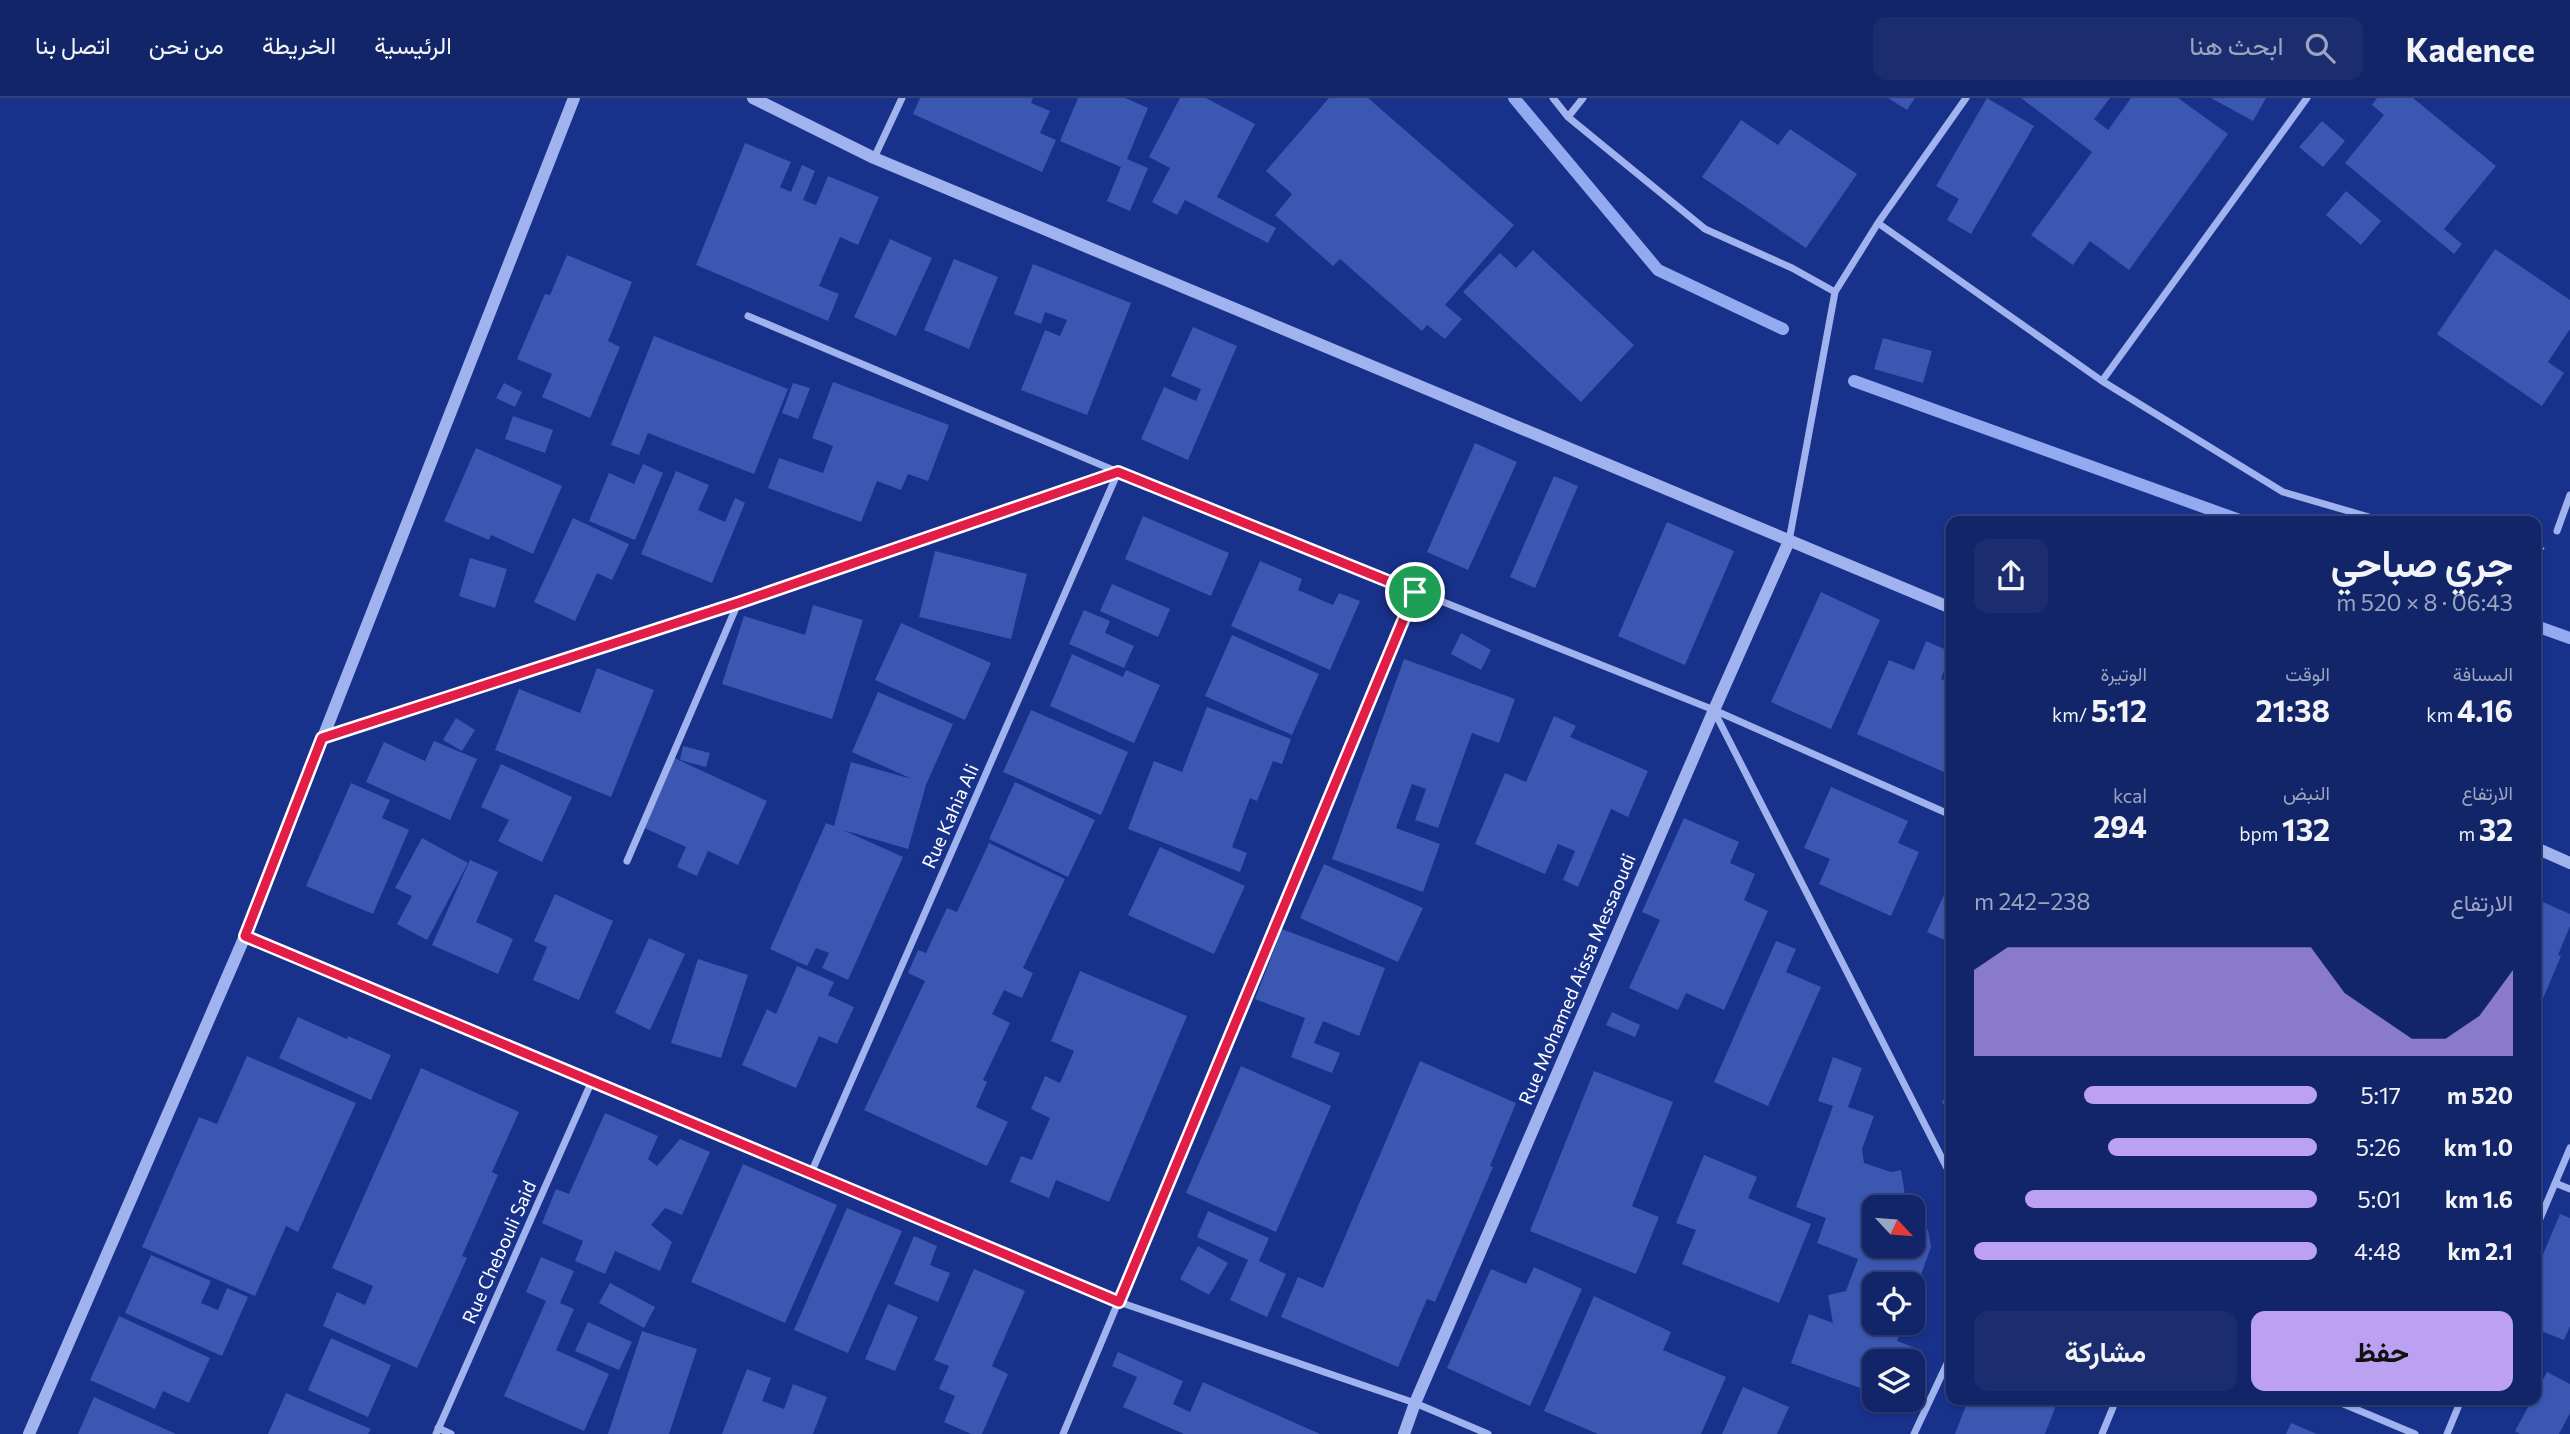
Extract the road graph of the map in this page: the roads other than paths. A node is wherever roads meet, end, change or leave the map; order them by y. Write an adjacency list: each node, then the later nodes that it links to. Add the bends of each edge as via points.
1 (574, 98): 23 (street)
2 (753, 98): 9 (street)
3 (902, 98): 9 (street)
4 (1553, 98): 8 (street)
5 (1583, 98): 8 (street)
6 (1966, 98): 10 (street)
7 (2306, 98): 13 (street)
8 (1568, 117): 11 (street, via 1704,229)
9 (874, 158): 18 (street)
10 (1878, 223): 11 (street); 13 (street)
11 (1835, 292): 18 (street)
12 (748, 316): 14 (street)
13 (2102, 381): 16 (street, via 2283,492)
14 (1118, 472): 19 (street); 20 (street); 32 (street, Rue Kahia Ali)
15 (2570, 495): 17 (street)
16 (2365, 516)
17 (2557, 531)
18 (1789, 541): 21 (street); 22 (street, Rue Mohamed Aissa Messaoudi)
19 (1415, 592): 22 (street); 36 (street)
20 (738, 603): 23 (street); 26 (street)
21 (1946, 606)
22 (1714, 710): 24 (street); 31 (street); 38 (street, Rue Mohamed Aissa Messaoudi)
23 (322, 738): 28 (street)
24 (1946, 813)
25 (2541, 850): 27 (street)
26 (627, 861)
27 (2570, 863)
28 (245, 936): 29 (street); 43 (street)
29 (591, 1083): 32 (street); 42 (street, Rue Chebouli Said)
30 (2570, 1148): 33 (street)
31 (1946, 1166)
32 (811, 1174): 36 (street)
33 (2555, 1183): 34 (street); 35 (street)
34 (2570, 1189)
35 (2541, 1216)
36 (1119, 1302): 38 (street); 45 (street)
37 (1946, 1366): 48 (street)
38 (1415, 1403): 46 (street, Rue Mohamed Aissa Messaoudi); 47 (street)
39 (2114, 1405): 49 (street)
40 (2346, 1405): 50 (street)
41 (2459, 1405): 51 (street)
42 (437, 1431): 44 (street)
43 (29, 1434)
44 (452, 1434)
45 (1063, 1434)
46 (1404, 1434)
47 (1488, 1434)
48 (1914, 1434)
49 (2102, 1434)
50 (2415, 1434)
51 (2447, 1434)

